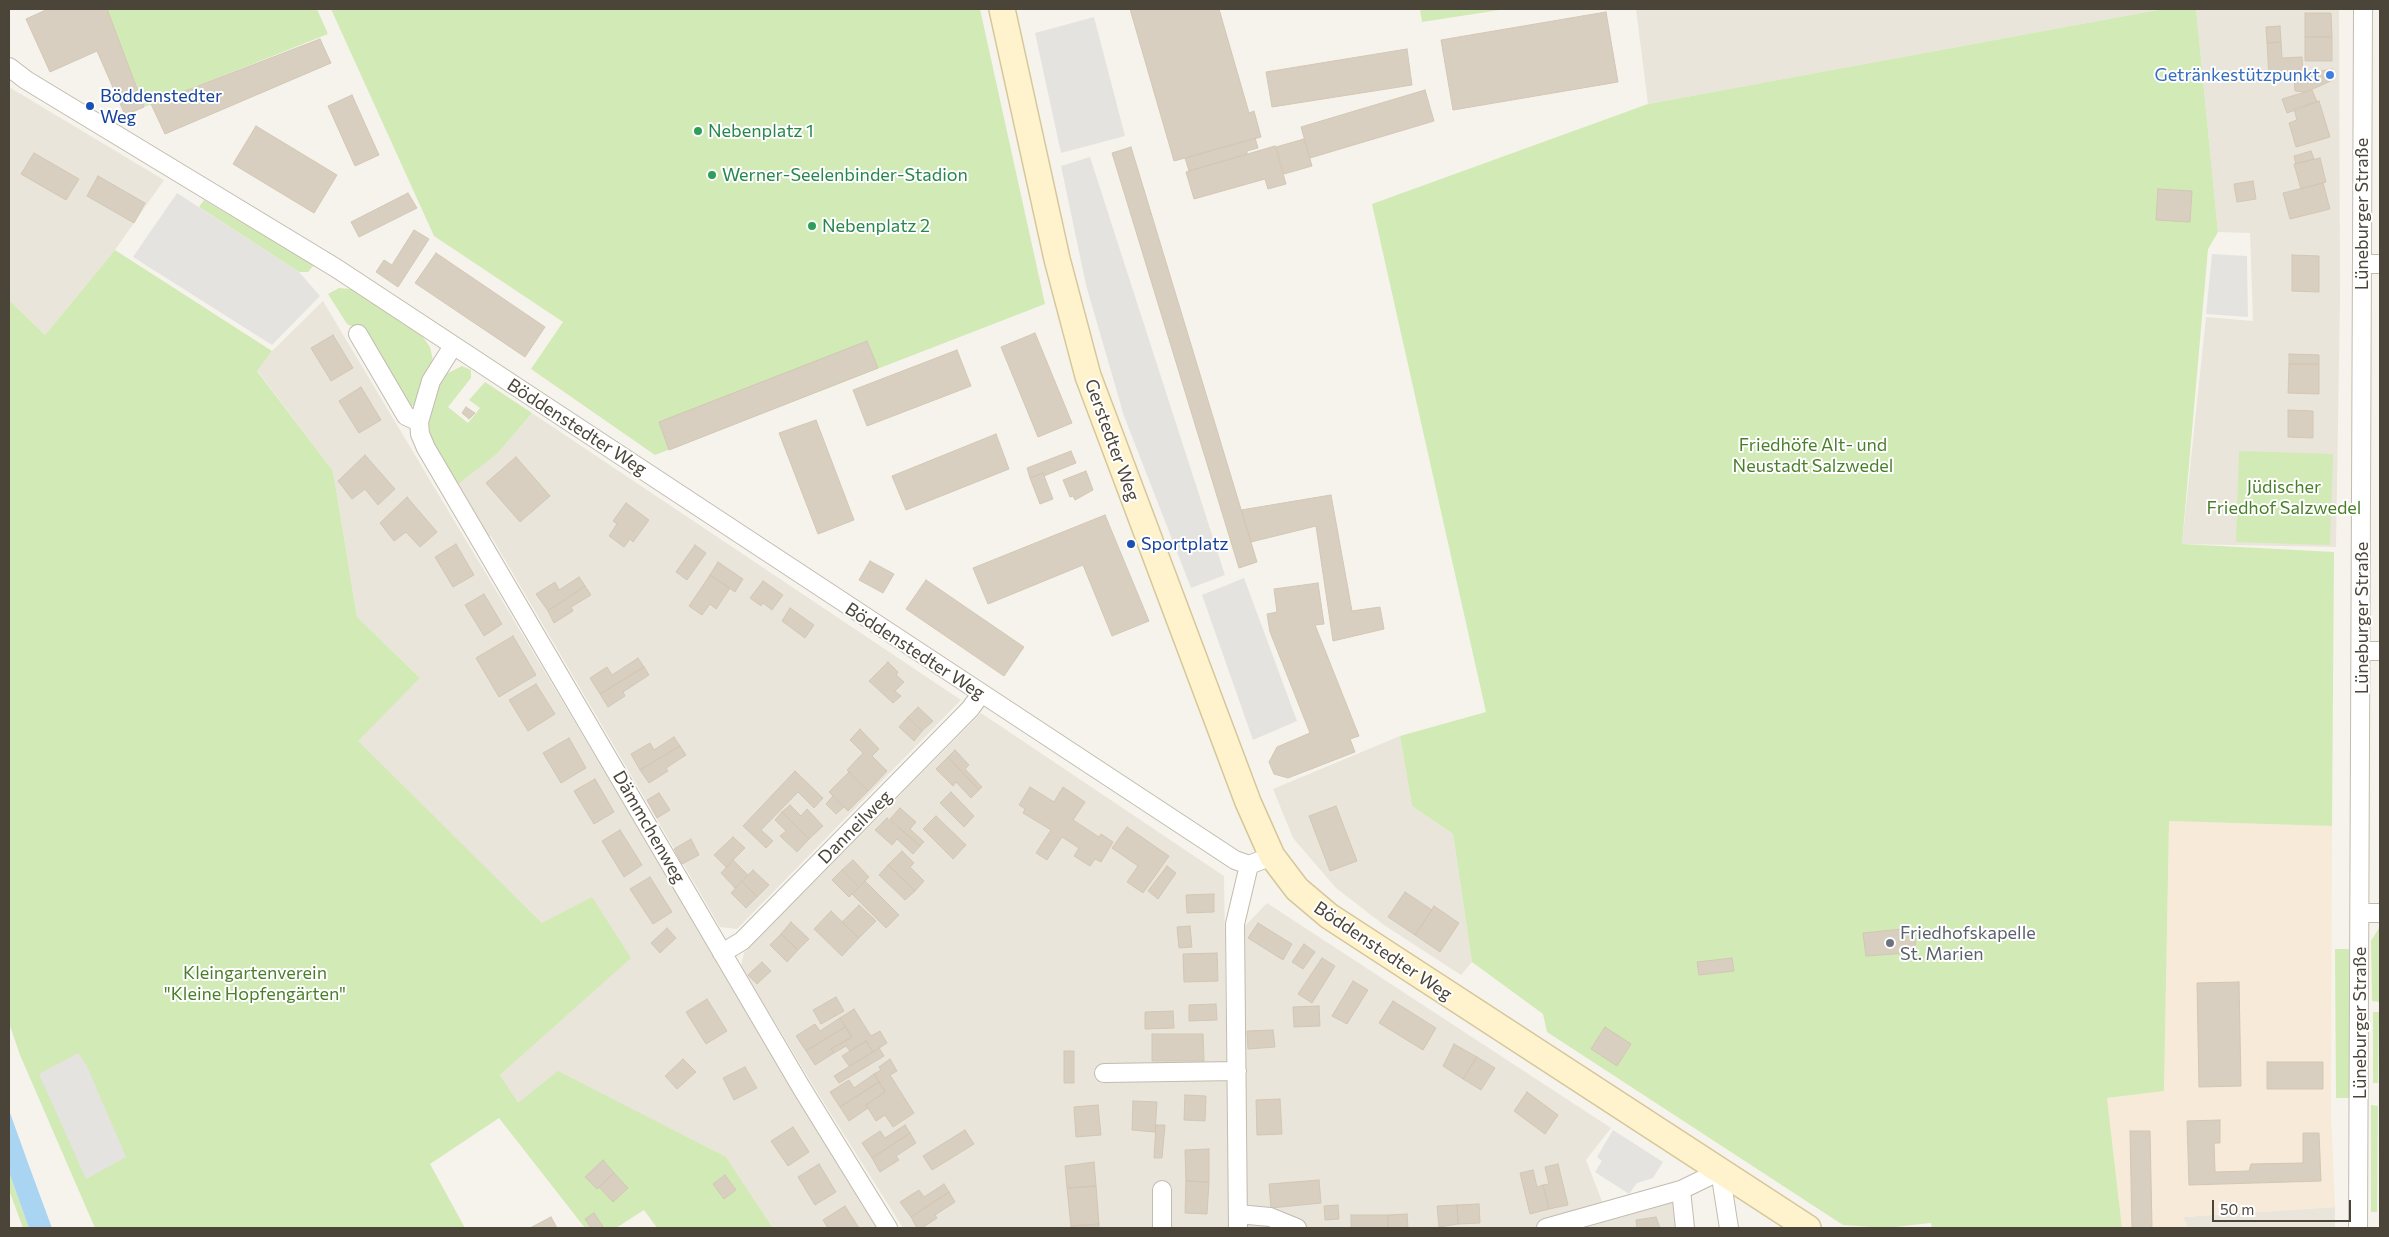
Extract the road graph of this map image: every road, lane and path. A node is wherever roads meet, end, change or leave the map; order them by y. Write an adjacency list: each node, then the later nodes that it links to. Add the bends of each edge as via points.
1 (1002, 9): 12 (street, Gerstedter Weg, via 1055,250 1088,376 1248,802)
2 (2363, 9): 4 (street, Lüneburger Straße)
3 (9, 67): 7 (street, Böddenstedter Weg, via 314,254)
4 (2362, 264): 5 (street); 9 (street, Lüneburger Straße)
5 (2380, 264)
6 (358, 334): 8 (street, via 406,416)
7 (453, 346): 8 (street, via 431,381); 11 (street, Böddenstedter Weg)
8 (419, 422): 16 (street, Dämmchenweg, via 420,434 446,483)
9 (2362, 651): 10 (street); 14 (street, Lüneburger Straße)
10 (2380, 651)
11 (981, 694): 13 (street, Böddenstedter Weg, via 1209,844); 16 (street, Danneilweg, via 970,709 742,941)
12 (1272, 856): 13 (street); 19 (street, Böddenstedter Weg, via 1297,889 1329,916)
13 (1249, 865): 17 (street, via 1235,924)
14 (2360, 913): 15 (street); 30 (street, Lüneburger Straße)
15 (2380, 914)
16 (722, 953): 23 (street, Dämmchenweg)
17 (1237, 1071): 18 (street); 22 (street)
18 (1104, 1073)
19 (1720, 1171): 21 (street); 28 (street); 29 (street, Böddenstedter Weg)
20 (1162, 1190): 24 (street)
21 (1681, 1190): 26 (street); 27 (street)
22 (1238, 1221): 25 (street, via 1270,1217)
23 (888, 1228)
24 (1162, 1228)
25 (1298, 1228)
26 (1546, 1228)
27 (1686, 1228)
28 (1729, 1228)
29 (1808, 1228)
30 (2358, 1228)

